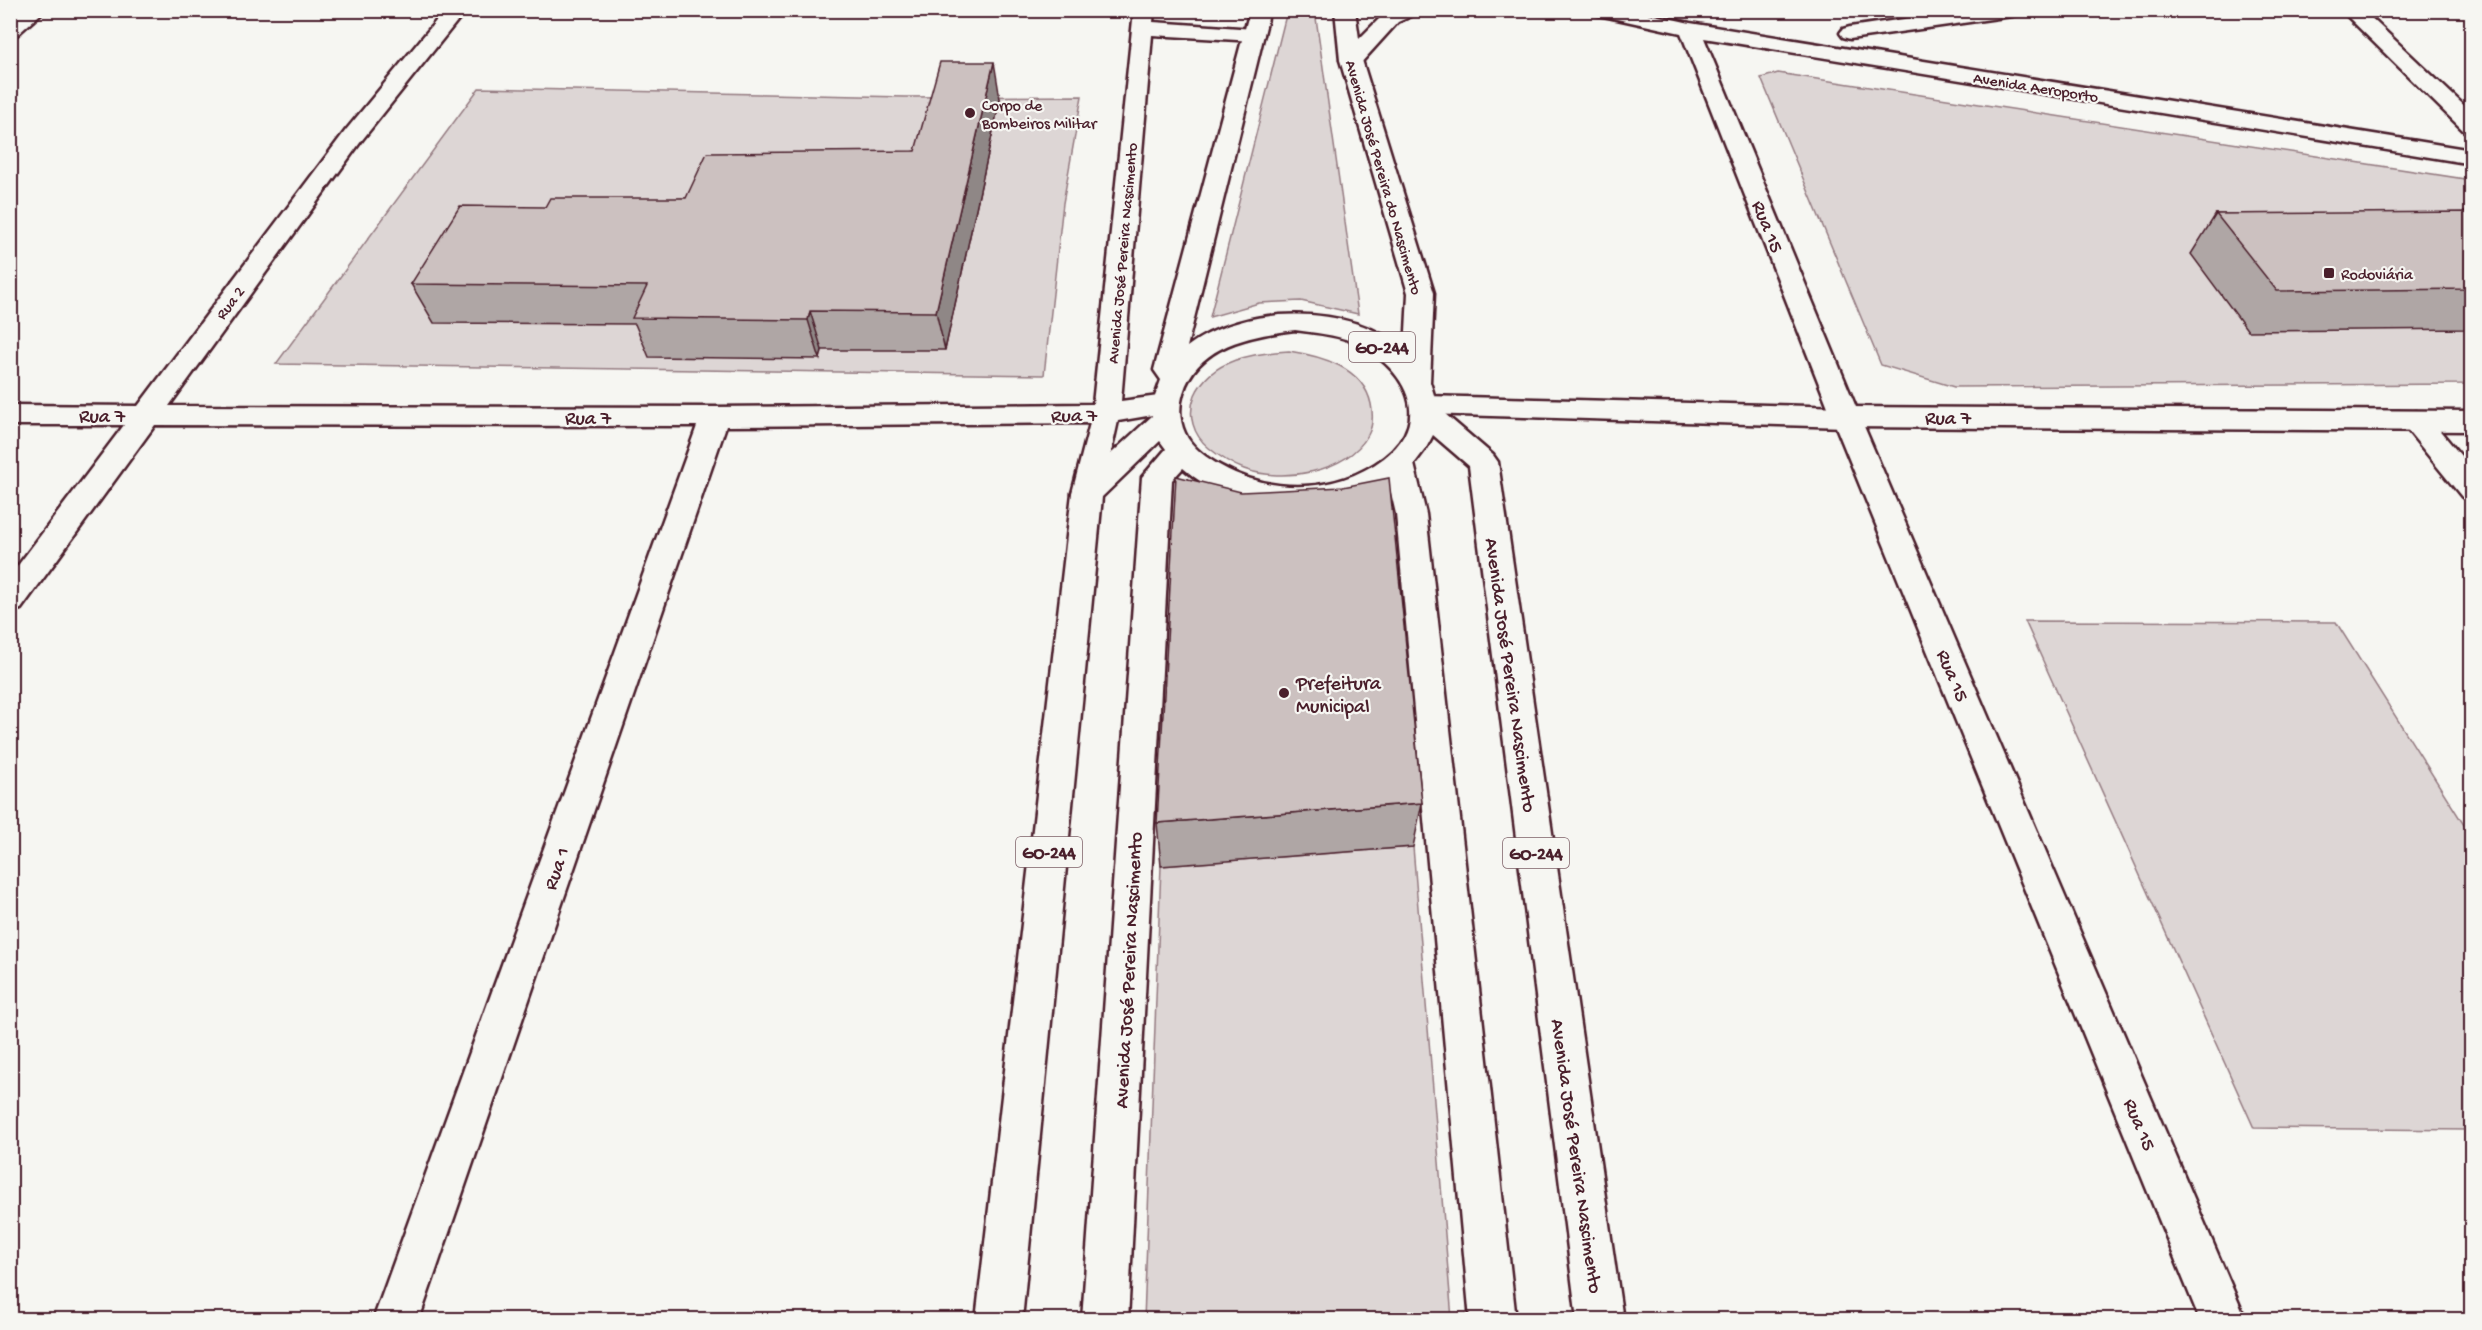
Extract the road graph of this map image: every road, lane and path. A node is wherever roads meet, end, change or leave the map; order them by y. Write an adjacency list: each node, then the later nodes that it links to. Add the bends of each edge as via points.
1 (35, 10): 11 (street)
2 (456, 10): 22 (street, Rua 2, via 354,135)
3 (1260, 10): 12 (street, GO-244)
4 (1345, 10): 14 (street, Avenida José Pereira do Nascimento / GO-244)
5 (1409, 10): 14 (street, via 1391,18)
6 (1600, 10): 10 (street, Avenida Aeroporto)
7 (2012, 10): 13 (street, via 1846,26)
8 (2351, 10): 15 (street)
9 (1143, 19): 12 (street); 20 (street, Avenida José Pereira Nascimento)
10 (1690, 29): 13 (street, Avenida Aeroporto); 24 (street, Rua 15)
11 (10, 31)
12 (1254, 35): 17 (street, GO-244, via 1168,370)
13 (1864, 58): 16 (street, Avenida Aeroporto)
14 (1351, 60): 18 (street, Avenida José Pereira do Nascimento / GO-244, via 1421,293)
15 (2472, 126)
16 (2472, 157)
17 (1174, 377): 18 (street, GO-244, via 1194,354 1222,336 1257,326 1295,322 1334,327 1368,338 1397,357); 19 (street, GO-244)
18 (1422, 399): 24 (street, Rua 7); 28 (street, Avenida José Pereira do Nascimento / GO-244, via 1419,440); 36 (street, Avenida José Pereira Nascimento / GO-244, via 1483,462)
19 (1166, 411): 20 (street, Rua 7); 27 (street, Avenida José Pereira do Nascimento / GO-244); 30 (street)
20 (1106, 413): 23 (street, Rua 7); 30 (street, Avenida José Pereira Nascimento)
21 (10, 415): 22 (street, Rua 7)
22 (145, 415): 23 (street, Rua 7); 31 (street, Rua 2)
23 (715, 417): 32 (street, Rua 1)
24 (1846, 417): 25 (street, Rua 7); 37 (street, Rua 15)
25 (2416, 421): 26 (street, Rua 7); 29 (street)
26 (2472, 421)
27 (1181, 451): 28 (street, Avenida José Pereira do Nascimento / GO-244, via 1208,473 1244,489 1286,497 1329,495 1368,483); 34 (street, Avenida José Pereira Nascimento, via 1157,477)
28 (1399, 464): 35 (street, via 1411,514)
29 (2472, 490)
30 (1087, 493): 33 (street, Avenida José Pereira Nascimento / GO-244)
31 (10, 600)
32 (396, 1320)
33 (999, 1320)
34 (1106, 1320)
35 (1493, 1320)
36 (1600, 1320)
37 (2223, 1320)

